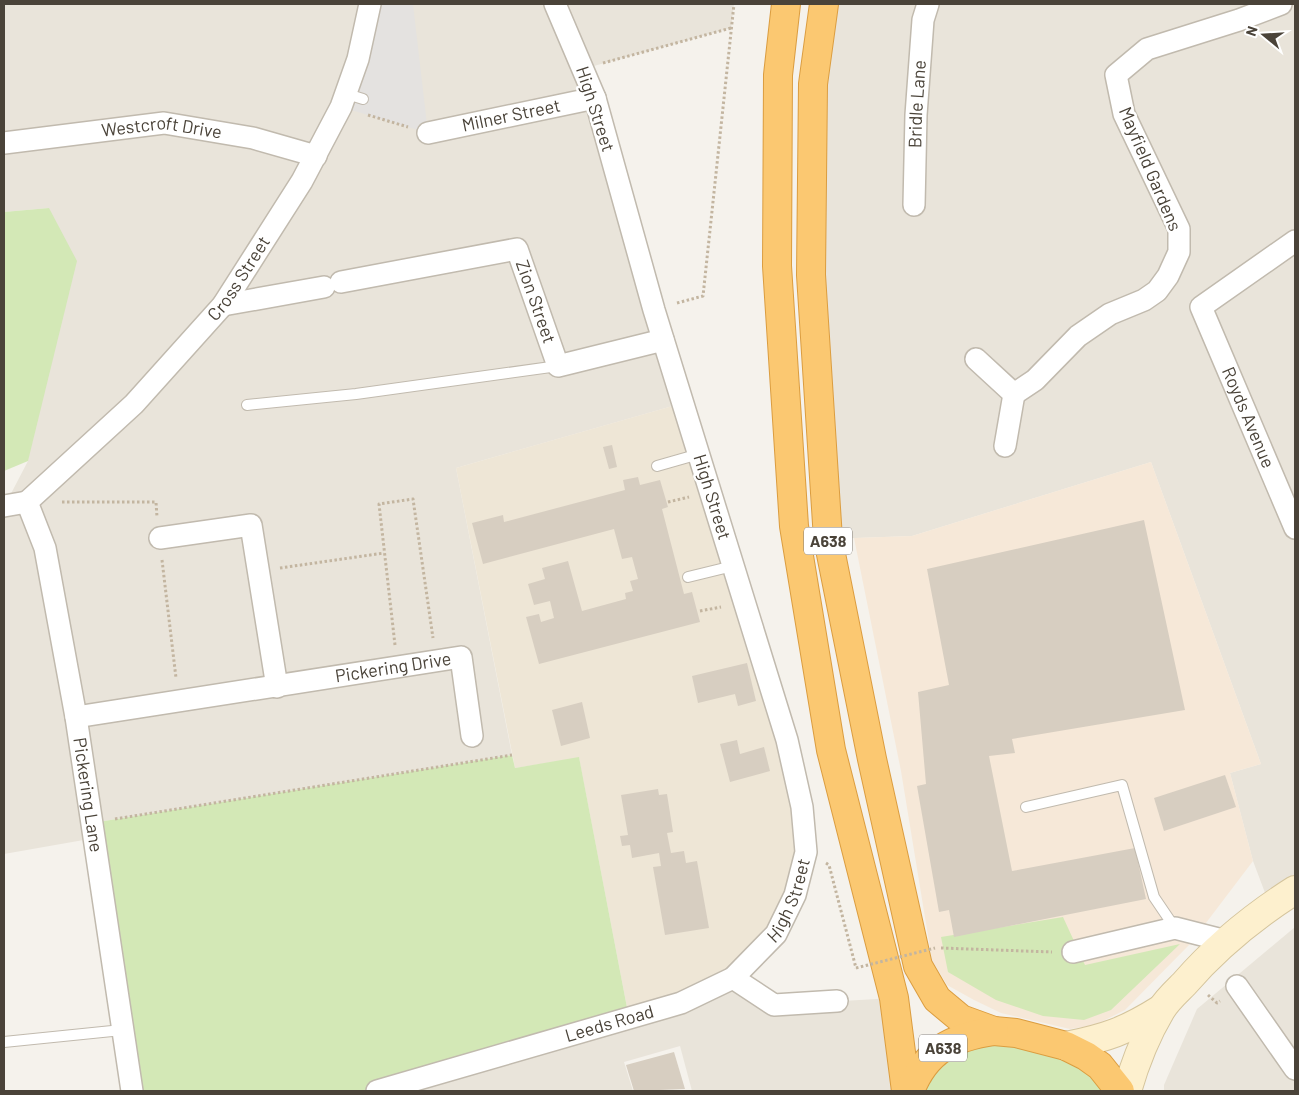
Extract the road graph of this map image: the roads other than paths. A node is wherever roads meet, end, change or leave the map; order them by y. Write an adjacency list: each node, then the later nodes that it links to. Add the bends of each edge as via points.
1 (555, 4): 8 (street, High Street)
2 (786, 4): 48 (highway, A638, via 778,75 777,266 794,526 831,750 894,998)
3 (824, 4): 42 (highway, A638, via 813,84 811,275 828,539 918,966 936,998 961,1019)
4 (928, 4): 12 (street, Bridle Lane, via 923,20 916,115)
5 (1281, 4): 6 (street, Mayfield Gardens)
6 (1236, 12): 18 (street, Mayfield Gardens, via 1147,49 1116,75 1124,114 1179,229 1179,252 1168,276 1157,291 1144,300 1110,314 1078,336 1035,380)
7 (372, 16): 11 (street, Cross Street, via 358,59 350,100)
8 (595, 98): 9 (street, Milner Street); 15 (street, High Street)
9 (428, 133)
10 (4, 143): 11 (street, Westcroft Drive, via 164,122 253,138)
11 (316, 156): 14 (street, Cross Street)
12 (914, 205)
13 (1295, 241): 25 (street, Royds Avenue, via 1201,307)
14 (223, 305): 17 (street, Zion Street, via 517,249); 23 (street, Cross Street, via 134,404)
15 (664, 340): 17 (street, Zion Street); 21 (street, High Street)
16 (976, 359): 18 (street)
17 (558, 366): 19 (lane, via 356,394)
18 (1014, 394): 20 (street)
19 (247, 405)
20 (1006, 446)
21 (699, 454): 22 (lane); 27 (street, High Street)
22 (656, 466)
23 (27, 502): 24 (street); 30 (street, Pickering Lane, via 45,548)
24 (4, 506)
25 (1295, 528)
26 (160, 538): 29 (street, via 251,525)
27 (733, 566): 28 (lane); 37 (street, High Street, via 787,740 802,807 806,852 795,895 776,934)
28 (688, 577)
29 (277, 687): 30 (street, Pickering Drive); 31 (street, Pickering Drive, via 461,657)
30 (76, 717): 41 (street, Pickering Lane)
31 (472, 736)
32 (1026, 807): 34 (lane, via 1122,786 1154,897)
33 (1295, 890): 35 (main road)
34 (1175, 928): 35 (street); 36 (street)
35 (1226, 941): 40 (main road)
36 (1074, 952)
37 (733, 978): 39 (street, via 774,1005); 47 (street, Leeds Road, via 681,1003)
38 (1237, 986): 45 (street)
39 (837, 1001)
40 (1162, 1008): 44 (main road, via 1122,1031); 51 (main road, via 1146,1037)
41 (122, 1030): 43 (lane); 46 (street, Pickering Lane)
42 (994, 1031): 44 (highway, A638, via 1016,1033); 49 (highway, A638, via 967,1035 945,1045 928,1060)
43 (4, 1042)
44 (1066, 1046): 50 (highway, A638, via 1100,1066)
45 (1295, 1069)
46 (132, 1091)
47 (377, 1091)
48 (906, 1091)
49 (910, 1091)
50 (1120, 1091)
51 (1127, 1091)

